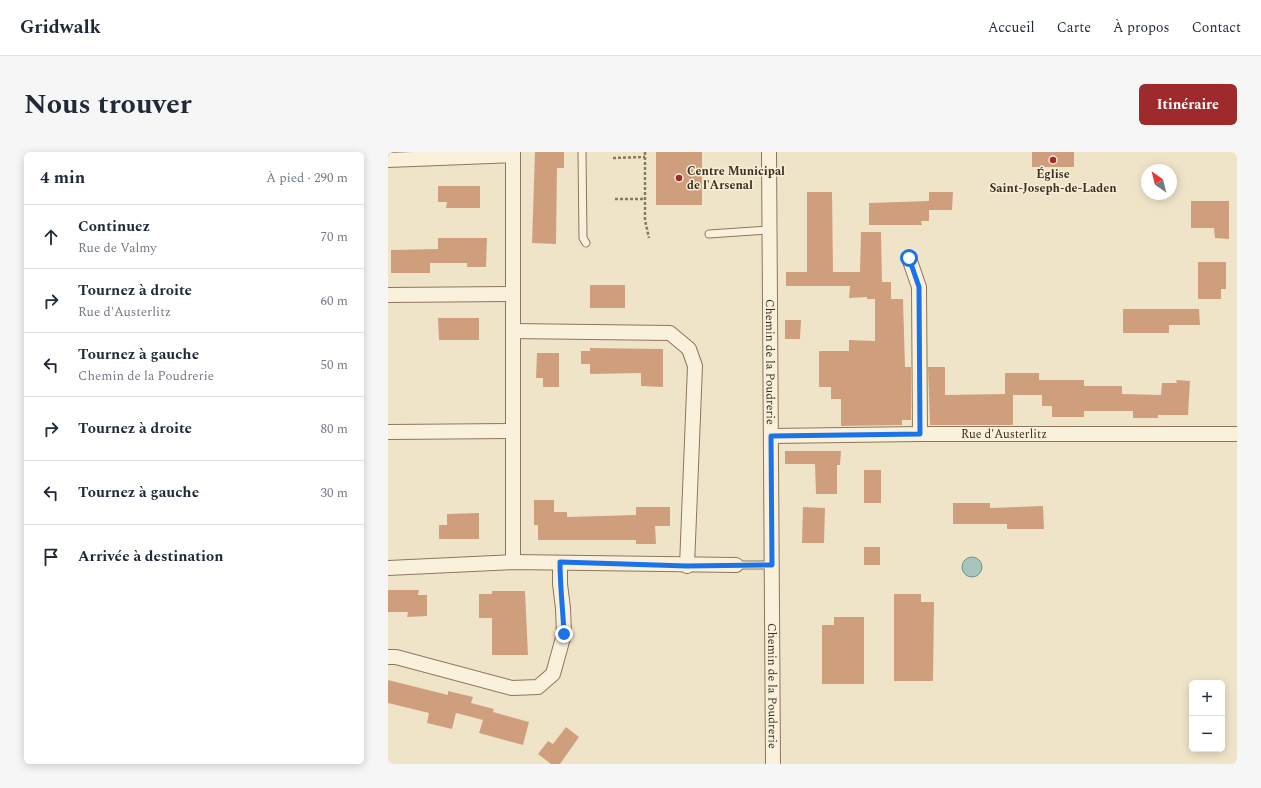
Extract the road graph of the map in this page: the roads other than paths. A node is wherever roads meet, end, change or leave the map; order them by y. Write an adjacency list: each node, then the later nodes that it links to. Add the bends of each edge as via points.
1 (582, 152): 7 (lane, via 583,238)
2 (769, 152): 5 (street, Chemin de la Poudrerie)
3 (513, 153): 4 (street); 9 (street)
4 (388, 160)
5 (769, 230): 6 (lane); 16 (street, Chemin de la Poudrerie)
6 (709, 234)
7 (586, 243)
8 (909, 258): 14 (street, via 919,287)
9 (513, 294): 10 (street); 11 (street)
10 (388, 295)
11 (513, 331): 12 (street); 21 (street, via 670,333 689,349 695,366)
12 (513, 431): 13 (street); 17 (street)
13 (388, 432)
14 (920, 434): 15 (street, Rue d'Austerlitz); 16 (street, Rue d'Austerlitz)
15 (1237, 434)
16 (771, 436): 20 (street, Chemin de la Poudrerie)
17 (513, 562): 18 (street); 22 (street)
18 (560, 562): 21 (street); 23 (street, via 564,634 553,674 538,687 512,688)
19 (736, 565): 20 (lane); 21 (street)
20 (772, 565): 24 (street, Chemin de la Poudrerie)
21 (687, 566)
22 (388, 568)
23 (388, 657)
24 (772, 764)

